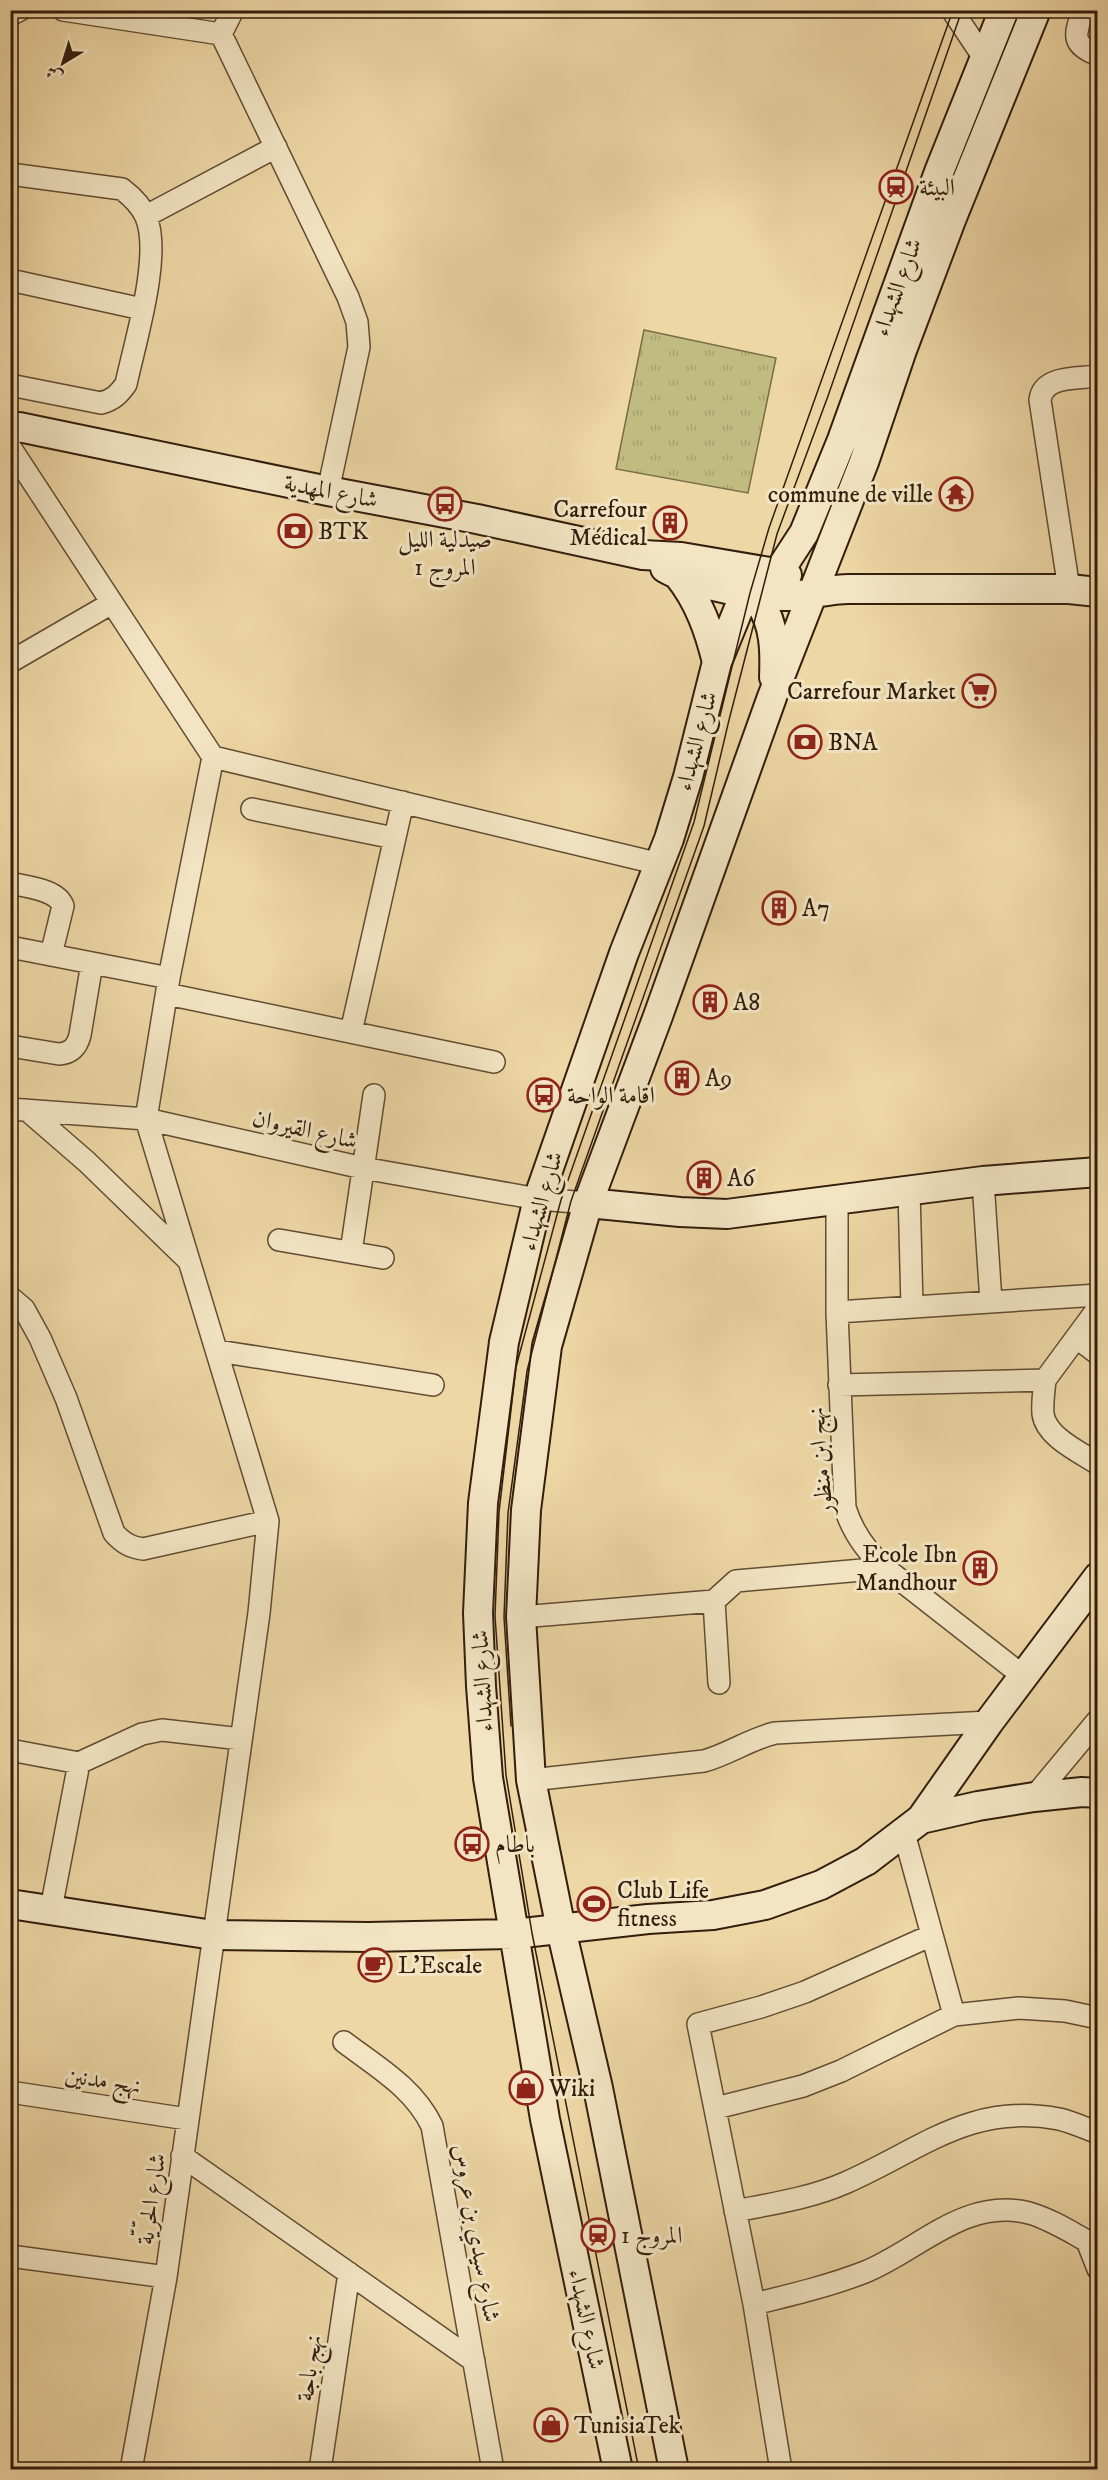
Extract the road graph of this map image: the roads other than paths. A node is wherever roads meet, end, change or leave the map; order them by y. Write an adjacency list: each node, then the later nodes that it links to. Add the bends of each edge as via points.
1 (20, 10): 8 (street)
2 (63, 10): 9 (street)
3 (233, 10): 9 (street)
4 (1004, 10): 11 (main road, شارع الشهداء)
5 (1036, 10): 25 (main road, شارع الشهداء, via 902,350)
6 (1083, 10): 10 (street, via 1076,30 1077,42)
7 (953, 11): 11 (street)
8 (10, 15)
9 (221, 34): 12 (street)
10 (1098, 55)
11 (984, 58): 23 (main road, شارع الشهداء, via 821,492 804,533)
12 (276, 147): 14 (street); 20 (street, via 357,322 359,347)
13 (10, 174): 14 (street, via 122,189)
14 (146, 216): 16 (street, via 152,250)
15 (10, 280): 16 (street)
16 (142, 309): 18 (street, via 126,384 110,400 101,403)
17 (1098, 376): 26 (street, via 1050,383 1040,400)
18 (10, 385)
19 (13, 433): 20 (main road, شارع المهدية); 29 (street)
20 (328, 491): 21 (main road, شارع المهدية)
21 (643, 555): 22 (main road); 24 (main road)
22 (727, 566): 23 (main road); 28 (main road)
23 (778, 573): 25 (main road); 28 (main road, شارع الشهداء)
24 (678, 576): 28 (main road); 31 (main road, via 701,611)
25 (821, 588): 26 (main road); 28 (main road, via 793,596); 32 (main road, شارع الشهداء)
26 (1069, 589): 27 (main road)
27 (1098, 592)
28 (750, 593): 31 (main road, شارع الشهداء, via 730,627); 32 (main road, via 759,600 773,636)
29 (112, 603): 30 (street); 33 (street)
30 (10, 662)
31 (717, 662): 37 (main road, شارع الشهداء, via 688,777)
32 (772, 697): 55 (main road, شارع الشهداء)
33 (213, 757): 34 (street); 42 (street)
34 (403, 802): 36 (street); 37 (street)
35 (252, 808): 36 (street)
36 (394, 838): 43 (street)
37 (660, 864): 54 (main road, شارع الشهداء, via 624,953)
38 (10, 883): 40 (street, via 61,900 63,906)
39 (10, 947): 40 (street)
40 (51, 955): 41 (street)
41 (92, 963): 42 (street); 44 (street, via 76,1046 59,1054)
42 (168, 986): 43 (street); 48 (street)
43 (351, 1032): 45 (street)
44 (10, 1046)
45 (494, 1062)
46 (374, 1095): 49 (street)
47 (19, 1109): 48 (street, شارع القيروان); 59 (street, via 87,1162)
48 (146, 1119): 49 (street, شارع القيروان); 59 (street)
49 (363, 1168): 54 (street, شارع القيروان); 57 (street)
50 (1098, 1172): 51 (main road)
51 (983, 1181): 52 (main road); 62 (street)
52 (909, 1190): 53 (main road); 63 (street)
53 (837, 1198): 55 (main road, via 727,1214); 65 (street, نهج ابن منظور)
54 (538, 1199): 55 (street, شارع القيروان); 92 (main road, شارع الشهداء, via 504,1342 483,1503 478,1613 488,1778)
55 (588, 1203): 77 (main road, شارع الشهداء, via 547,1346 526,1510)
56 (279, 1240): 57 (street)
57 (351, 1252): 58 (street)
58 (383, 1258)
59 (189, 1262): 67 (street)
60 (1098, 1295): 62 (street)
61 (10, 1297): 73 (street, via 24,1309 40,1338 66,1398 114,1533 122,1541 144,1549)
62 (991, 1302): 63 (street)
63 (912, 1307): 65 (street)
64 (1098, 1308): 66 (street)
65 (837, 1312): 71 (street, نهج ابن منظور)
66 (1077, 1338): 68 (street); 69 (street)
67 (218, 1351): 70 (street); 73 (street)
68 (1098, 1354)
69 (1046, 1380): 71 (street); 72 (street, via 1043,1413 1049,1429)
70 (433, 1385)
71 (839, 1385): 74 (street, نهج ابن منظور, via 845,1508 858,1539)
72 (1098, 1464)
73 (268, 1521): 82 (street, شارع الحرّيّة)
74 (885, 1568): 76 (street, via 736,1581); 78 (street, نهج ابن منظور)
75 (1098, 1577): 78 (main road)
76 (714, 1602): 77 (street); 79 (street)
77 (521, 1617): 85 (main road, شارع الشهداء)
78 (1023, 1676): 81 (main road)
79 (718, 1683)
80 (1098, 1720): 87 (street)
81 (989, 1722): 85 (street, via 776,1733 754,1738 704,1761); 88 (main road)
82 (241, 1739): 84 (street, via 162,1730 142,1734); 93 (street, شارع الحرّيّة)
83 (10, 1750): 84 (street)
84 (80, 1762): 90 (street)
85 (531, 1780): 91 (main road, شارع الشهداء)
86 (1098, 1793): 87 (main road)
87 (1034, 1797): 88 (main road, via 978,1806)
88 (913, 1826): 91 (main road, via 866,1861 821,1885 765,1905 713,1915); 94 (street)
89 (10, 1904): 90 (main road)
90 (51, 1909): 93 (main road)
91 (561, 1929): 92 (main road); 115 (main road, شارع الشهداء, via 601,2100)
92 (514, 1934): 93 (main road); 114 (main road, شارع الشهداء, via 545,2119)
93 (213, 1935): 100 (street, شارع الحرّيّة)
94 (932, 1935): 95 (street); 99 (street, via 805,1992 698,2024)
95 (954, 2015): 96 (street, via 1019,2008); 99 (street, via 803,2086)
96 (1098, 2018)
97 (344, 2043): 110 (street, شارع سيدي بن عروس, via 410,2093 423,2107 432,2126)
98 (10, 2092): 100 (street, نهج مدنين)
99 (716, 2108): 103 (street)
100 (187, 2119): 102 (street, شارع الحرّيّة)
101 (1098, 2133): 103 (street, via 1060,2119 1017,2115 975,2121 940,2134 844,2184)
102 (182, 2156): 107 (street); 108 (street, شارع الحرّيّة)
103 (735, 2211): 109 (street)
104 (1092, 2238): 106 (street); 109 (street, via 1029,2213 997,2210 969,2216 865,2272)
105 (10, 2256): 108 (street)
106 (1098, 2269)
107 (349, 2273): 110 (street); 112 (street, نهج باجة)
108 (166, 2277): 111 (street, شارع الحرّيّة)
109 (754, 2304): 116 (street)
110 (474, 2361): 113 (street, شارع سيدي بن عروس)
111 (131, 2469)
112 (320, 2469)
113 (493, 2469)
114 (618, 2469)
115 (674, 2469)
116 (782, 2469)

